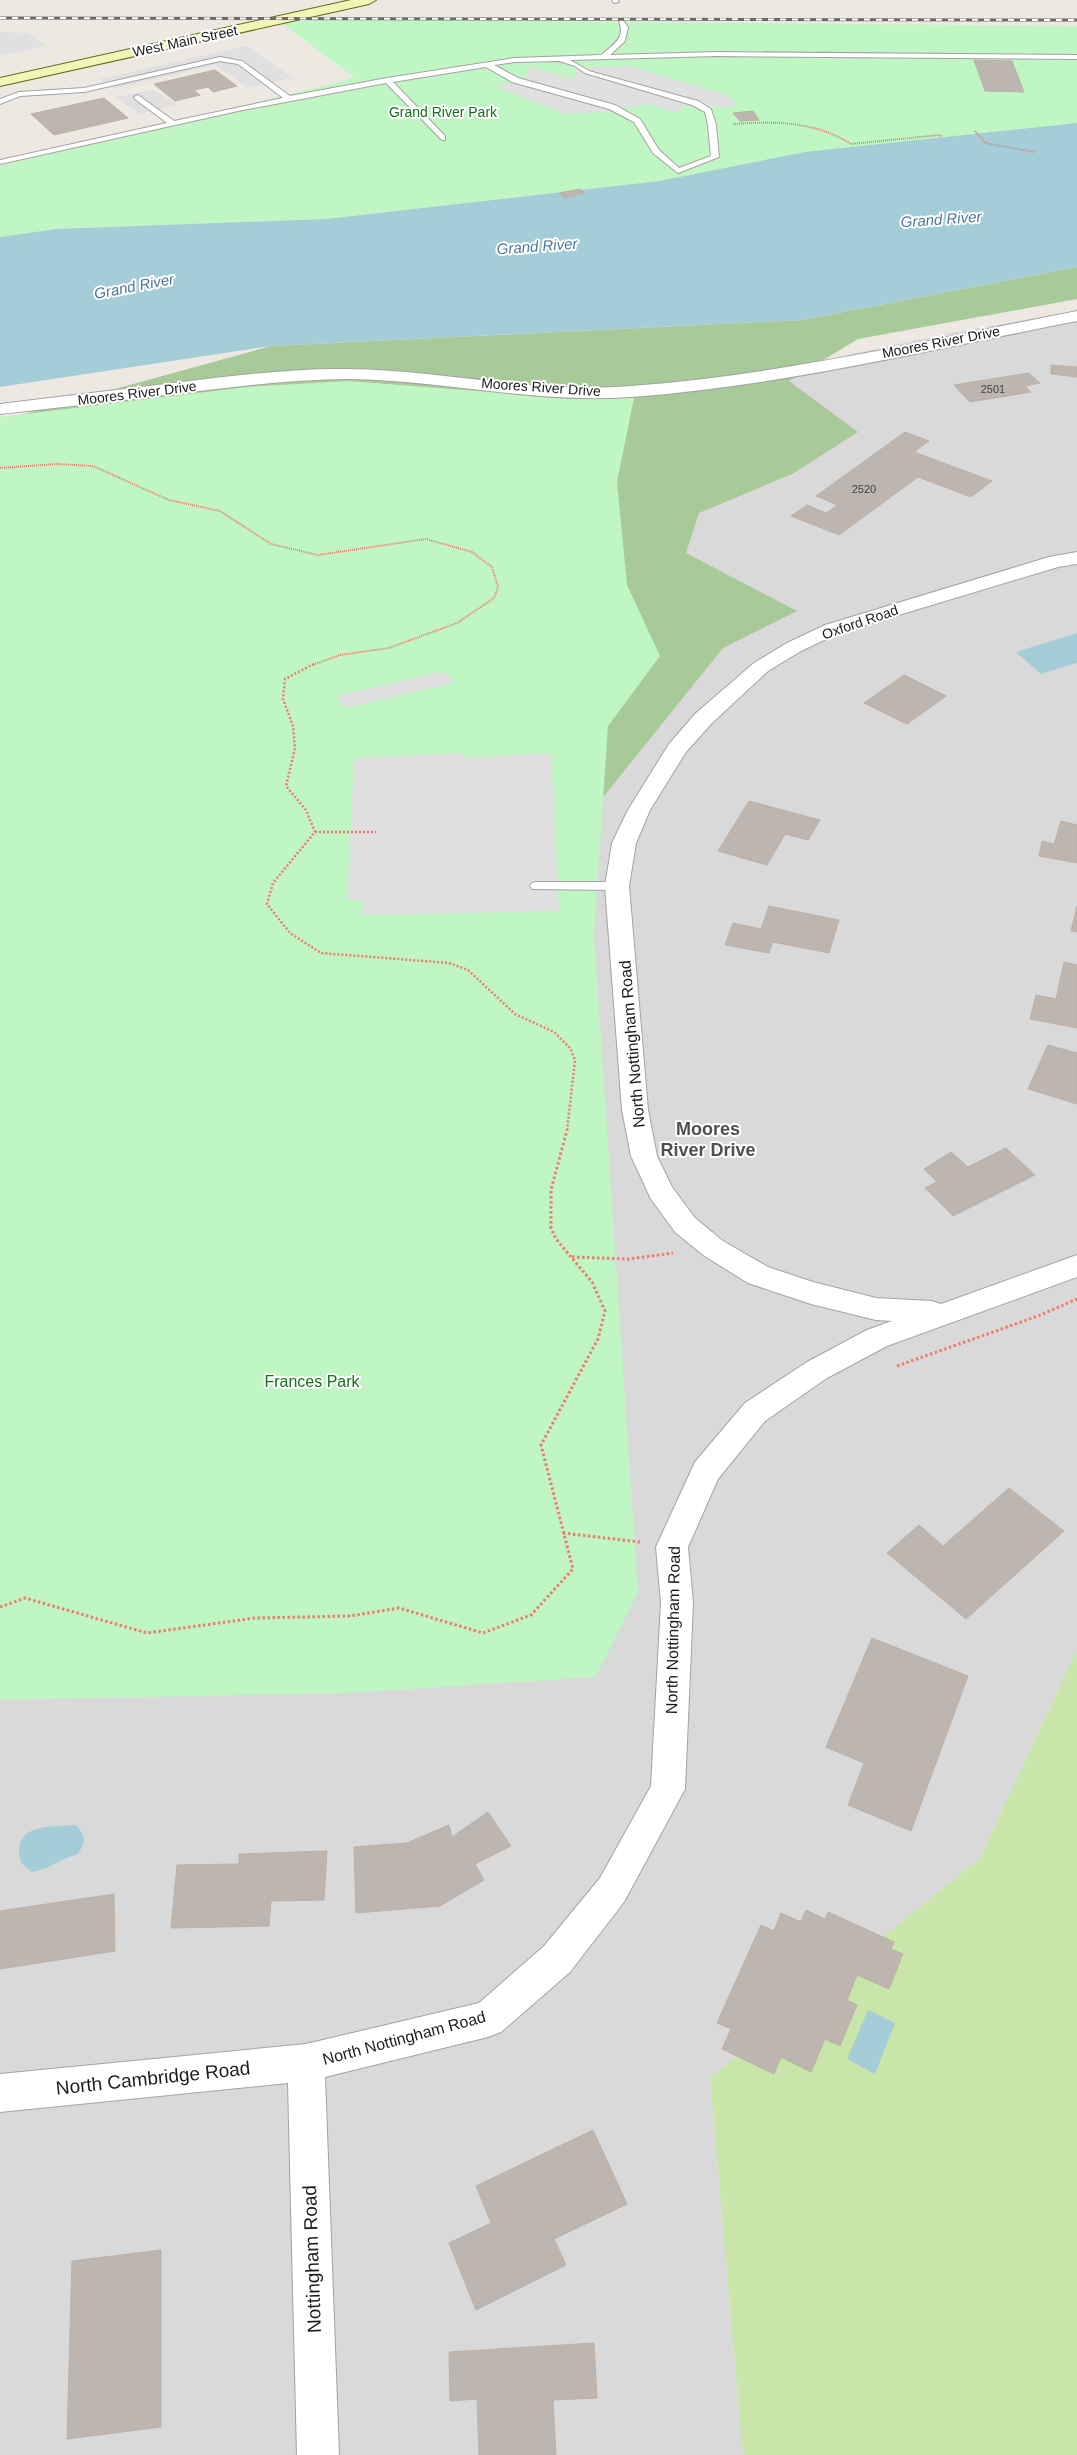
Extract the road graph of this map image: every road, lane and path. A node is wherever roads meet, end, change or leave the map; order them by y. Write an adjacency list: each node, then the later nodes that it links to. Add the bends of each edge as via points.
1 (331, 0): 8 (main road, West Main Street)
2 (369, 0): 10 (main road, West Main Street)
3 (622, 21): 4 (lane, via 625,35 618,46)
4 (604, 56): 5 (lane); 6 (lane)
5 (1077, 57)
6 (555, 58): 7 (lane); 15 (lane, via 587,72 695,103 708,111)
7 (486, 64): 9 (lane); 15 (lane, via 515,80 612,107 637,121 656,151 679,172 715,157)
8 (0, 73)
9 (388, 80): 12 (lane); 17 (lane)
10 (0, 82)
11 (138, 97): 14 (lane)
12 (289, 99): 13 (lane, via 240,62 220,59 84,90 20,94); 14 (lane)
13 (0, 102)
14 (172, 123): 20 (lane)
15 (712, 125): 18 (path, via 784,122 842,136 851,144 940,135)
16 (974, 131): 19 (path, via 985,142)
17 (442, 138)
18 (942, 138)
19 (1035, 152)
20 (0, 162)
21 (1077, 316): 22 (street, Moores River Drive, via 820,366 630,392 575,393 398,376 335,374 239,381)
22 (0, 410)
23 (0, 468): 26 (path, via 57,464 94,466 169,500 220,511 271,544 318,555 426,539 472,552 492,567 498,587 494,598 457,622 389,648 340,655 285,679 283,698 293,726 295,748 286,786 306,810)
24 (1077, 558): 25 (street, Oxford Road, via 1056,561 911,604 832,629 794,647 761,667 733,690)
25 (678, 748): 29 (street, North Nottingham Road, via 638,810 624,843)
26 (315, 832): 27 (path); 31 (path, via 273,883 267,904 274,919 292,936 321,953 440,962 468,970 515,1014 554,1032 570,1048 575,1060 574,1070 567,1133 551,1190 551,1228)
27 (376, 832)
28 (536, 886): 29 (lane)
29 (617, 886): 30 (street, North Nottingham Road, via 635,1110 644,1156 660,1192 685,1225)
30 (713, 1248): 31 (path, via 629,1259); 34 (street, North Nottingham Road, via 758,1275 811,1293 876,1310)
31 (572, 1257): 36 (path, via 592,1282 605,1311 598,1339 541,1445)
32 (1077, 1266): 34 (street)
33 (1077, 1299): 35 (path)
34 (944, 1313): 37 (street, North Nottingham Road, via 877,1338 817,1370 755,1412 706,1471)
35 (897, 1366)
36 (563, 1533): 37 (path); 38 (path, via 573,1569 530,1615 483,1633 399,1608 350,1616 255,1618 147,1633 25,1598)
37 (672, 1547): 39 (street, North Nottingham Road, via 677,1602 668,1789 612,1890 558,1959 488,2019)
38 (0, 1607)
39 (306, 2063): 40 (street, North Cambridge Road); 41 (street, Nottingham Road)
40 (0, 2093)
41 (318, 2455)

